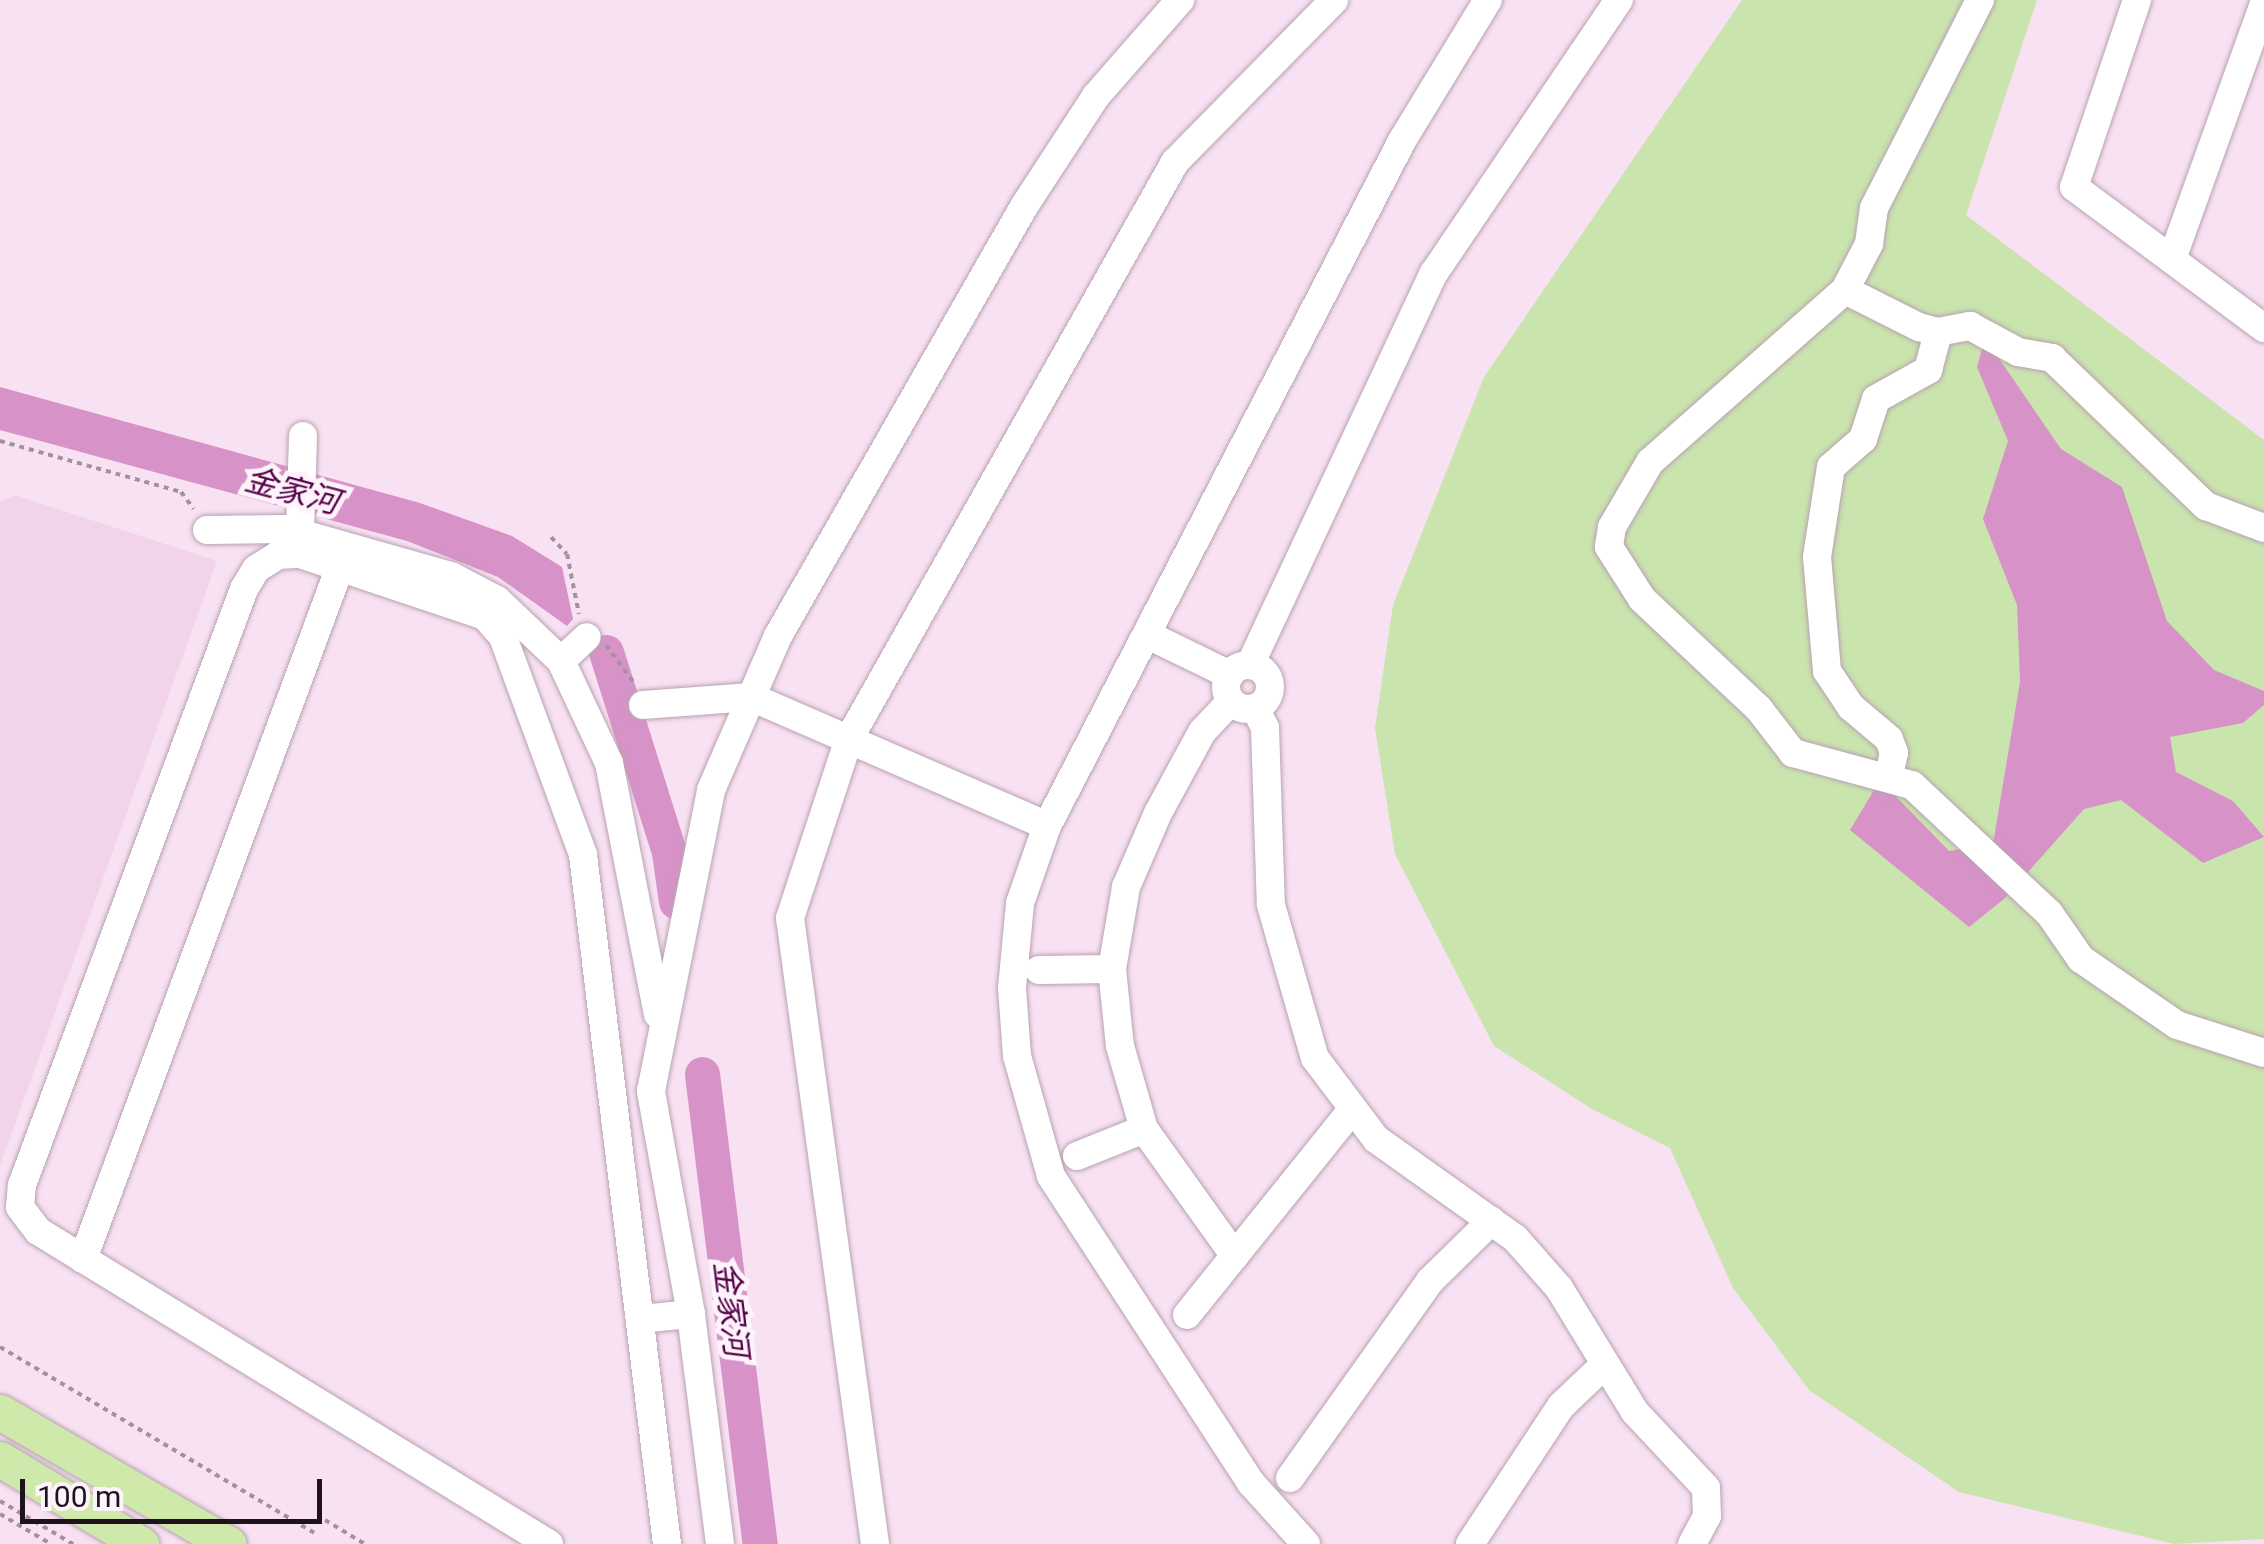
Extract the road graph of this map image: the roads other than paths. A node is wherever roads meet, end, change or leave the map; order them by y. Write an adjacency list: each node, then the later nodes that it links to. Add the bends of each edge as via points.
1 (1180, 0): 21 (street, via 1096,96 1034,192 778,636)
2 (1334, 0): 23 (street, via 1175,162)
3 (1488, 0): 18 (street, via 1402,139)
4 (1619, 0): 20 (street, via 1434,272)
5 (1980, 0): 9 (street, via 1874,208 1870,244)
6 (2138, 0): 8 (street, via 2074,187)
7 (2264, 4): 8 (street)
8 (2172, 259): 10 (street)
9 (1845, 290): 11 (street); 24 (street, via 1650,462 1612,527 1610,547 1642,599 1760,710 1793,754)
10 (2264, 328)
11 (1938, 332): 14 (street, via 1970,326 2018,352 2062,364 2102,411 2206,506); 24 (street, via 1928,370 1876,399 1862,439 1831,466 1816,557 1827,671 1851,708 1889,739)
12 (302, 449): 13 (street)
13 (300, 523): 15 (street); 19 (street, via 480,588)
14 (2264, 528)
15 (207, 530)
16 (340, 567): 31 (street, via 485,616 503,637 583,855); 37 (street); 37 (street, via 300,554 278,555 256,569 244,589 22,1184 20,1207 27,1221)
17 (587, 636): 19 (street)
18 (1148, 636): 20 (street); 25 (street)
19 (560, 661): 28 (street, via 609,763)
20 (1241, 687): 26 (street, via 1202,732 1158,813 1126,886); 32 (street, via 1264,728 1272,905 1295,1005 1316,1058)
21 (751, 697): 22 (street); 23 (street); 28 (street, via 710,790)
22 (643, 705)
23 (849, 739): 25 (street); 50 (street, via 790,918)
24 (1889, 776): 29 (street, via 1912,785 2044,908 2081,958 2177,1025)
25 (1047, 826): 51 (street, via 1020,903 1012,988 1017,1056 1035,1132 1051,1176 1251,1483)
26 (1112, 969): 27 (street); 33 (street, via 1120,1046)
27 (1038, 970)
28 (661, 1030): 30 (street)
29 (2264, 1053)
30 (651, 1091): 31 (street); 38 (street)
31 (613, 1097): 40 (street)
32 (1352, 1110): 35 (street, via 1376,1139); 36 (street)
33 (1144, 1129): 34 (street); 36 (street)
34 (1077, 1156)
35 (1492, 1221): 41 (street, via 1558,1288); 44 (street, via 1430,1282)
36 (1234, 1256): 39 (street)
37 (83, 1259): 47 (street)
38 (691, 1314): 40 (street); 49 (street)
39 (1186, 1316)
40 (640, 1319): 48 (street)
41 (1604, 1365): 52 (street, via 1560,1406); 53 (street, via 1672,1460 1706,1488 1707,1516)
42 (0, 1412): 46 (main road)
43 (0, 1459): 45 (main road)
44 (1290, 1478)
45 (141, 1544)
46 (229, 1544)
47 (549, 1544)
48 (667, 1544)
49 (720, 1544)
50 (875, 1544)
51 (1306, 1544)
52 (1470, 1544)
53 (1692, 1544)

